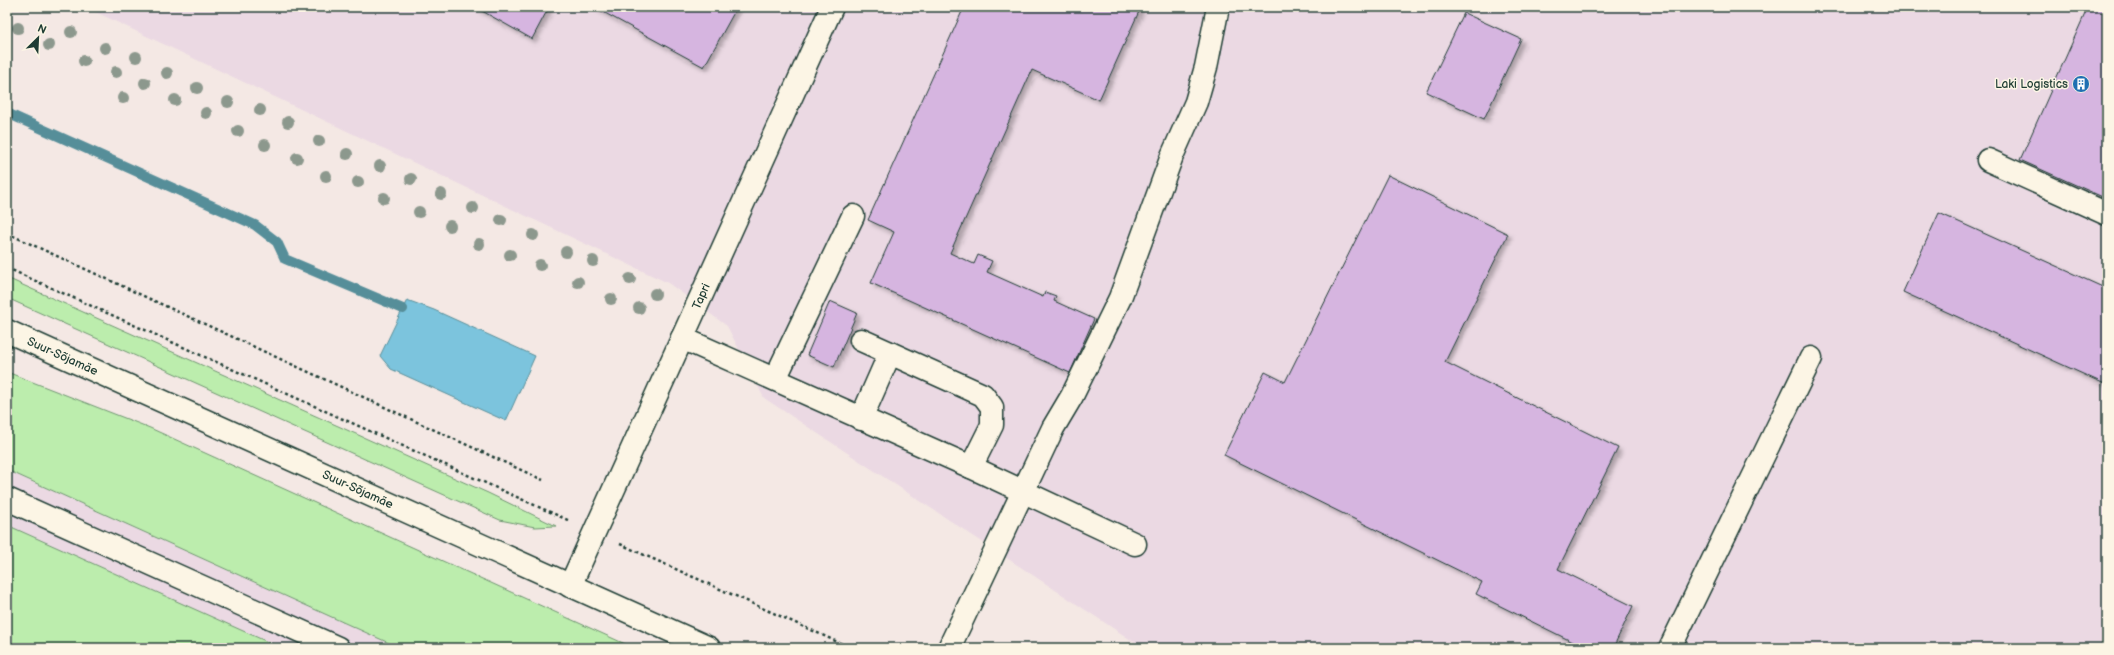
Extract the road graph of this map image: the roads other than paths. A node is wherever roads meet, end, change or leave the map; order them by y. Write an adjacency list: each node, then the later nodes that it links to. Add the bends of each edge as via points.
1 (832, 7): 7 (main road, Tapri)
2 (1218, 7): 14 (main road, via 1196,102 1172,156 1120,298)
3 (1988, 160): 4 (main road)
4 (2107, 214)
5 (853, 216): 11 (main road)
6 (7, 330): 17 (main road, Suur-Sõjamäe)
7 (682, 338): 11 (main road); 17 (main road, Tapri)
8 (861, 340): 9 (main road)
9 (890, 353): 12 (main road); 13 (main road, via 983,395 992,407 992,425)
10 (1811, 358): 21 (main road)
11 (776, 379): 12 (main road)
12 (861, 419): 13 (main road)
13 (971, 467): 14 (main road)
14 (1023, 492): 16 (main road); 20 (main road)
15 (7, 499): 18 (main road)
16 (1136, 544)
17 (570, 586): 19 (main road, Suur-Sõjamäe)
18 (338, 648)
19 (709, 648)
20 (949, 648)
21 (1670, 648)

